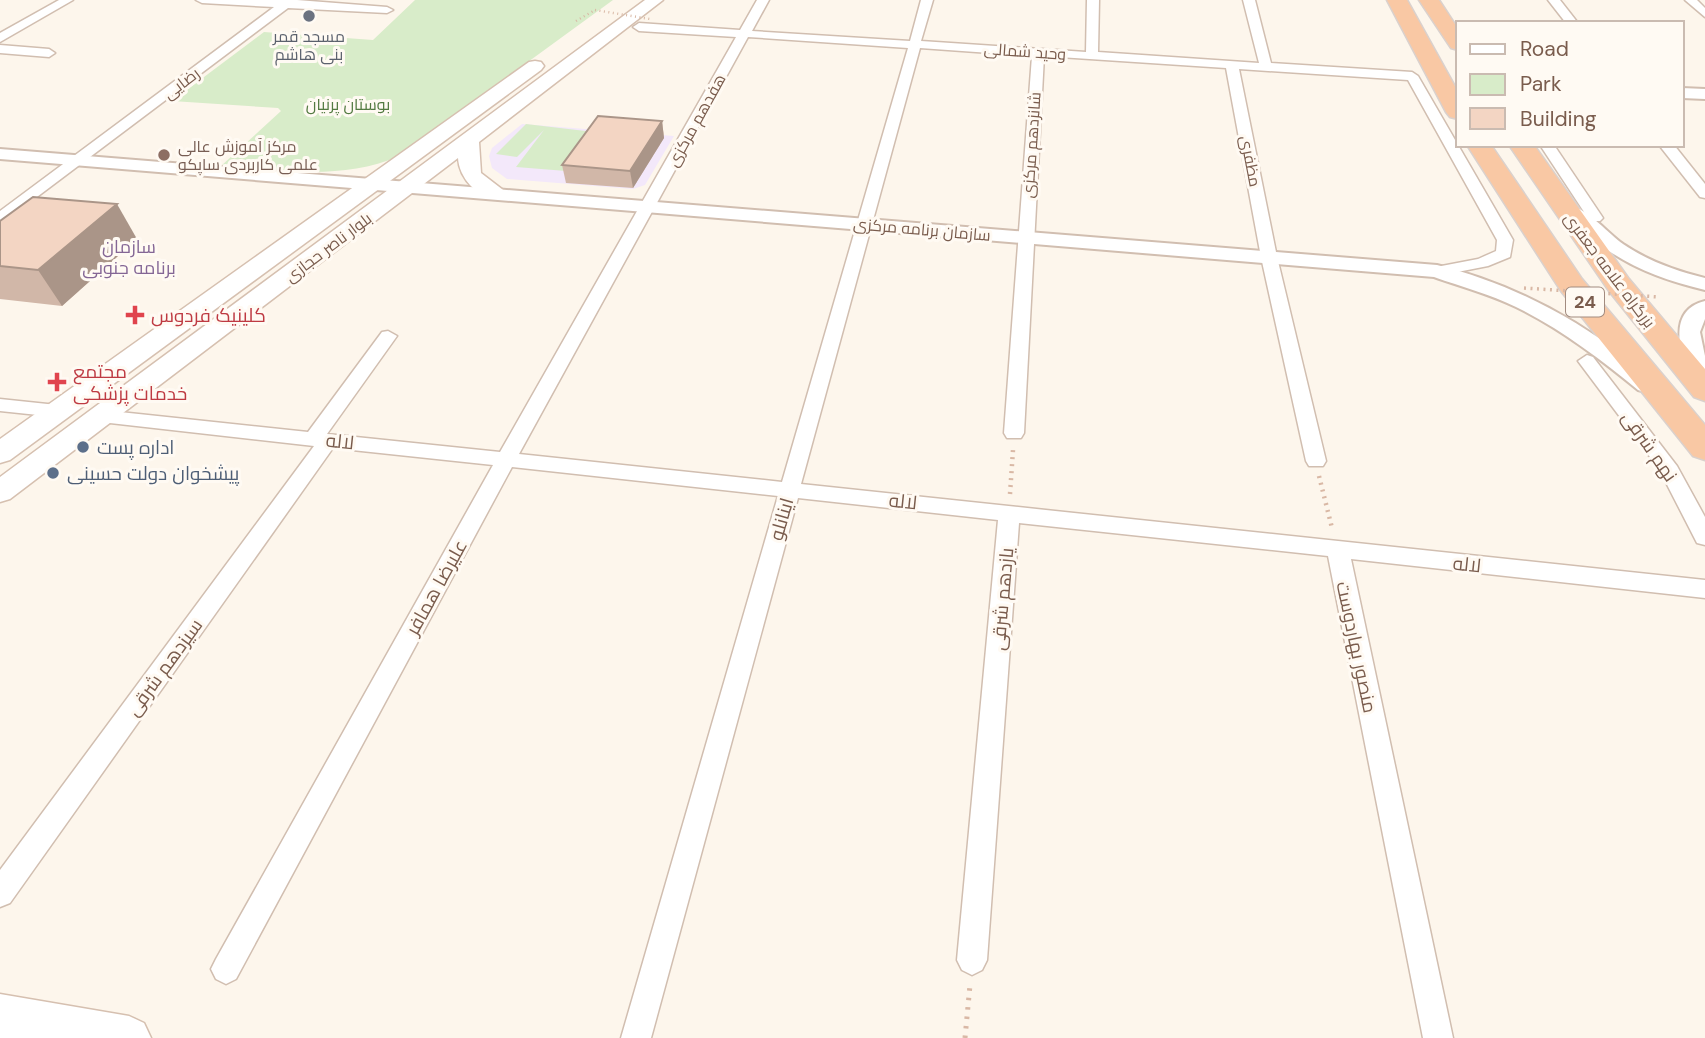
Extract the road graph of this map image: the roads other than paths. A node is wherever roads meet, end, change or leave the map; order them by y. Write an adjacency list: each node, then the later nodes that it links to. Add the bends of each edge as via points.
1 (67, 0): 21 (street)
2 (202, 0): 14 (street)
3 (626, 0): 22 (main road, via 594,17)
4 (655, 0): 35 (main road, بلوار ناصر حجازی)
5 (763, 0): 19 (street, هفدهم مرکزی)
6 (927, 0): 24 (street, اینانلو)
7 (1093, 0): 29 (street)
8 (1250, 0): 31 (street)
9 (1429, 0): 23 (highway)
10 (1442, 0): 20 (highway)
11 (1554, 0): 17 (street)
12 (1691, 0): 16 (street)
13 (1397, 2): 34 (highway)
14 (288, 3): 15 (street); 41 (street, رضایی)
15 (387, 10)
16 (1705, 14)
17 (1570, 21)
18 (644, 23): 19 (street, وحید شمالی)
19 (744, 33): 24 (street, وحید شمالی); 47 (street, هفدهم مرکزی)
20 (1456, 33)
21 (0, 38)
22 (571, 40)
23 (1456, 41)
24 (915, 44): 26 (street, وحید شمالی); 50 (street, اینانلو)
25 (0, 49): 27 (street)
26 (1038, 52): 29 (street, وحید شمالی); 51 (street, شانزدهم مرکزی)
27 (49, 53)
28 (549, 56): 42 (main road, بلوار ناصر حجازی)
29 (1092, 56): 30 (street, وحید شمالی)
30 (1232, 65): 31 (street, وحید شمالی); 52 (street, مظفری)
31 (1266, 67): 53 (street, وحید شمالی, via 1412,76 1505,240 1504,254 1493,260)
32 (1684, 93): 33 (street)
33 (1705, 94)
34 (1456, 108)
35 (469, 142): 43 (main road, بلوار ناصر حجازی); 45 (main road, via 470,173)
36 (1480, 147): 60 (highway, بزرگراه علامه جعفری / 24, via 1571,285)
37 (1522, 147): 44 (highway, بزرگراه علامه جعفری / 24)
38 (1548, 147): 49 (street)
39 (1668, 147): 46 (street)
40 (0, 154): 41 (street)
41 (77, 160): 42 (street); 48 (street, رضایی)
42 (372, 184): 43 (street, سازمان برنامه مرکزی); 62 (main road, بلوار ناصر حجازی)
43 (408, 187): 45 (street, سازمان برنامه مرکزی); 63 (main road, بلوار ناصر حجازی)
44 (1551, 191): 54 (street, via 1593,233 1626,257 1670,276); 59 (highway, بزرگراه علامه جعفری / 24, via 1619,285)
45 (496, 193): 47 (street, سازمان برنامه مرکزی)
46 (1705, 194)
47 (647, 206): 50 (street, سازمان برنامه مرکزی); 68 (street, علیرضا همافر)
48 (0, 218)
49 (1595, 218)
50 (864, 224): 51 (street, سازمان برنامه مرکزی); 70 (street, اینانلو)
51 (1024, 238): 52 (street, سازمان برنامه مرکزی); 64 (street)
52 (1269, 257): 53 (street, سازمان برنامه مرکزی); 69 (street)
53 (1437, 271): 60 (street, سازمان برنامه مرکزی, via 1551,317 1616,360)
54 (1705, 284)
55 (1700, 311): 58 (street, via 1688,332 1692,357)
56 (388, 336): 65 (street, سیزدهم شرقی)
57 (1587, 361): 73 (street, نهم شرقی, via 1667,466)
58 (1705, 379)
59 (1705, 390)
60 (1664, 400): 66 (highway, بزرگراه علامه جعفری / 24)
61 (0, 405): 62 (street)
62 (57, 411): 67 (main road, بلوار ناصر حجازی)
63 (102, 416): 65 (street, لاله); 71 (main road, بلوار ناصر حجازی)
64 (1014, 433)
65 (321, 439): 68 (street, لاله); 76 (street, سیزدهم شرقی)
66 (1705, 448)
67 (0, 453)
68 (506, 459): 70 (street, لاله); 78 (street, علیرضا همافر)
69 (1316, 461)
70 (790, 489): 72 (street, لاله); 81 (street, اینانلو)
71 (0, 492)
72 (1009, 512): 74 (street, لاله); 77 (street, یازدهم شرقی)
73 (1705, 537)
74 (1338, 551): 75 (street, لاله); 82 (street, منصور بهاردوست)
75 (1705, 589)
76 (0, 893)
77 (972, 960)
78 (226, 969)
79 (0, 1016): 80 (main road)
80 (129, 1038)
81 (636, 1038)
82 (1438, 1038)

